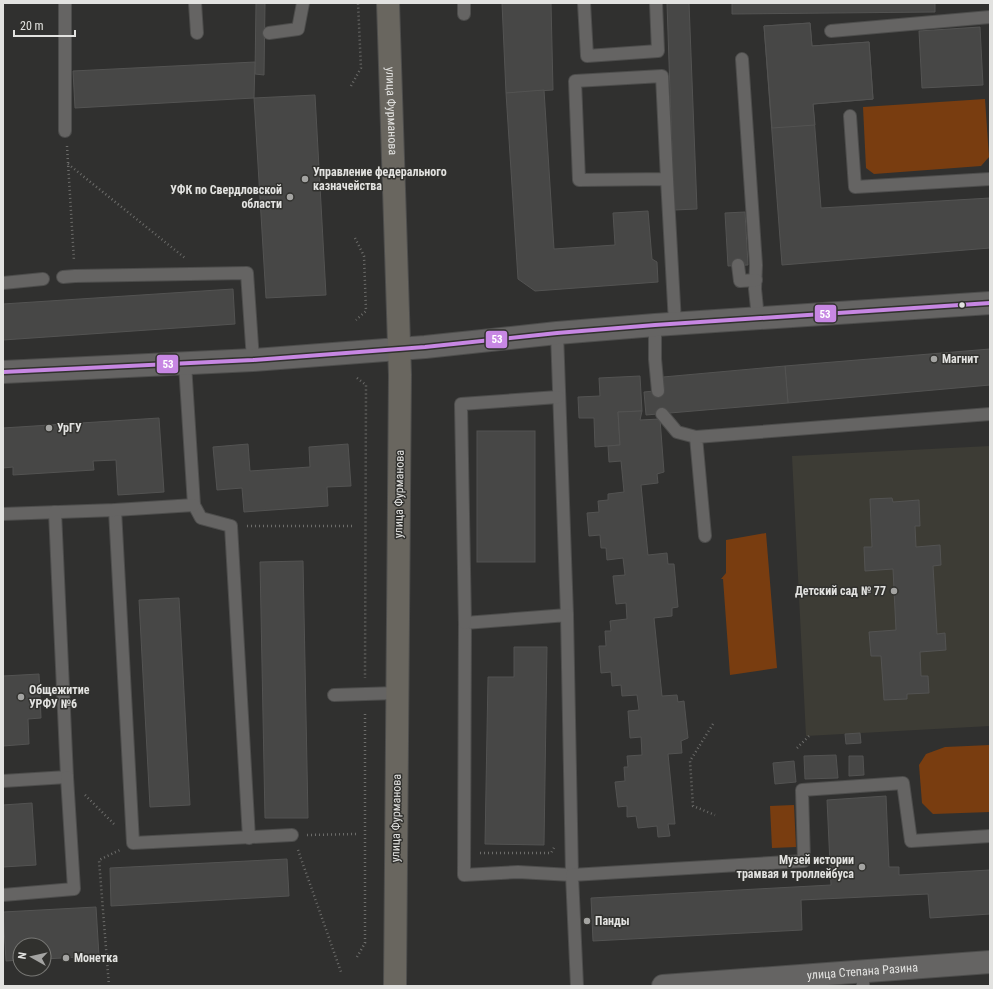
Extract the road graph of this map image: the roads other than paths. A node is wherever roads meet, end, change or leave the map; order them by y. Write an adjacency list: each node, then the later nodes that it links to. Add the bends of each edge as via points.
1 (65, 3): 13 (lane)
2 (195, 3): 9 (lane)
3 (303, 3): 10 (lane, via 298,29)
4 (388, 3): 25 (main road, улица Фурманова)
5 (584, 3): 6 (lane, via 586,56 658,51)
6 (656, 3)
7 (990, 17): 8 (lane)
8 (831, 31)
9 (196, 33)
10 (270, 33)
11 (742, 59): 19 (lane)
12 (850, 116): 15 (lane, via 855,187)
13 (65, 131)
14 (667, 179): 14 (lane, via 579,180 576,81 662,76); 23 (lane)
15 (990, 179)
16 (738, 265): 19 (lane, via 740,281)
17 (69, 276): 26 (lane, via 247,273)
18 (43, 280): 20 (lane)
19 (756, 280): 22 (lane)
20 (3, 283)
21 (990, 303): 22 (main road)
22 (758, 318): 23 (main road)
23 (665, 324): 24 (main road); 29 (lane, via 655,359)
24 (556, 333): 25 (main road); 30 (lane)
25 (400, 349): 26 (main road); 41 (main road, улица Фурманова)
26 (252, 360): 27 (main road)
27 (185, 364): 28 (main road); 34 (lane)
28 (3, 372)
29 (658, 391)
30 (558, 397): 39 (lane); 40 (lane, via 461,404)
31 (662, 414): 33 (lane, via 677,432)
32 (990, 414): 33 (lane)
33 (696, 437): 38 (lane)
34 (194, 505): 35 (lane); 47 (lane, via 200,518 231,526)
35 (115, 510): 36 (lane); 47 (lane, via 133,844)
36 (55, 512): 37 (lane); 43 (lane)
37 (3, 514)
38 (705, 536)
39 (567, 615): 40 (lane); 48 (lane)
40 (465, 624): 48 (lane, via 464,875 518,872)
41 (397, 693): 42 (lane); 52 (main road, улица Фурманова)
42 (334, 695)
43 (67, 778): 44 (lane); 49 (lane, via 74,889)
44 (3, 781)
45 (292, 835): 47 (lane)
46 (990, 836): 48 (lane, via 910,841 903,783 802,790 804,861)
47 (249, 838)
48 (572, 875): 53 (lane)
49 (3, 895)
50 (990, 962): 51 (main road, улица Степана Разина)
51 (863, 978): 54 (main road, улица Степана Разина)
52 (395, 986)
53 (577, 986)
54 (663, 986)

